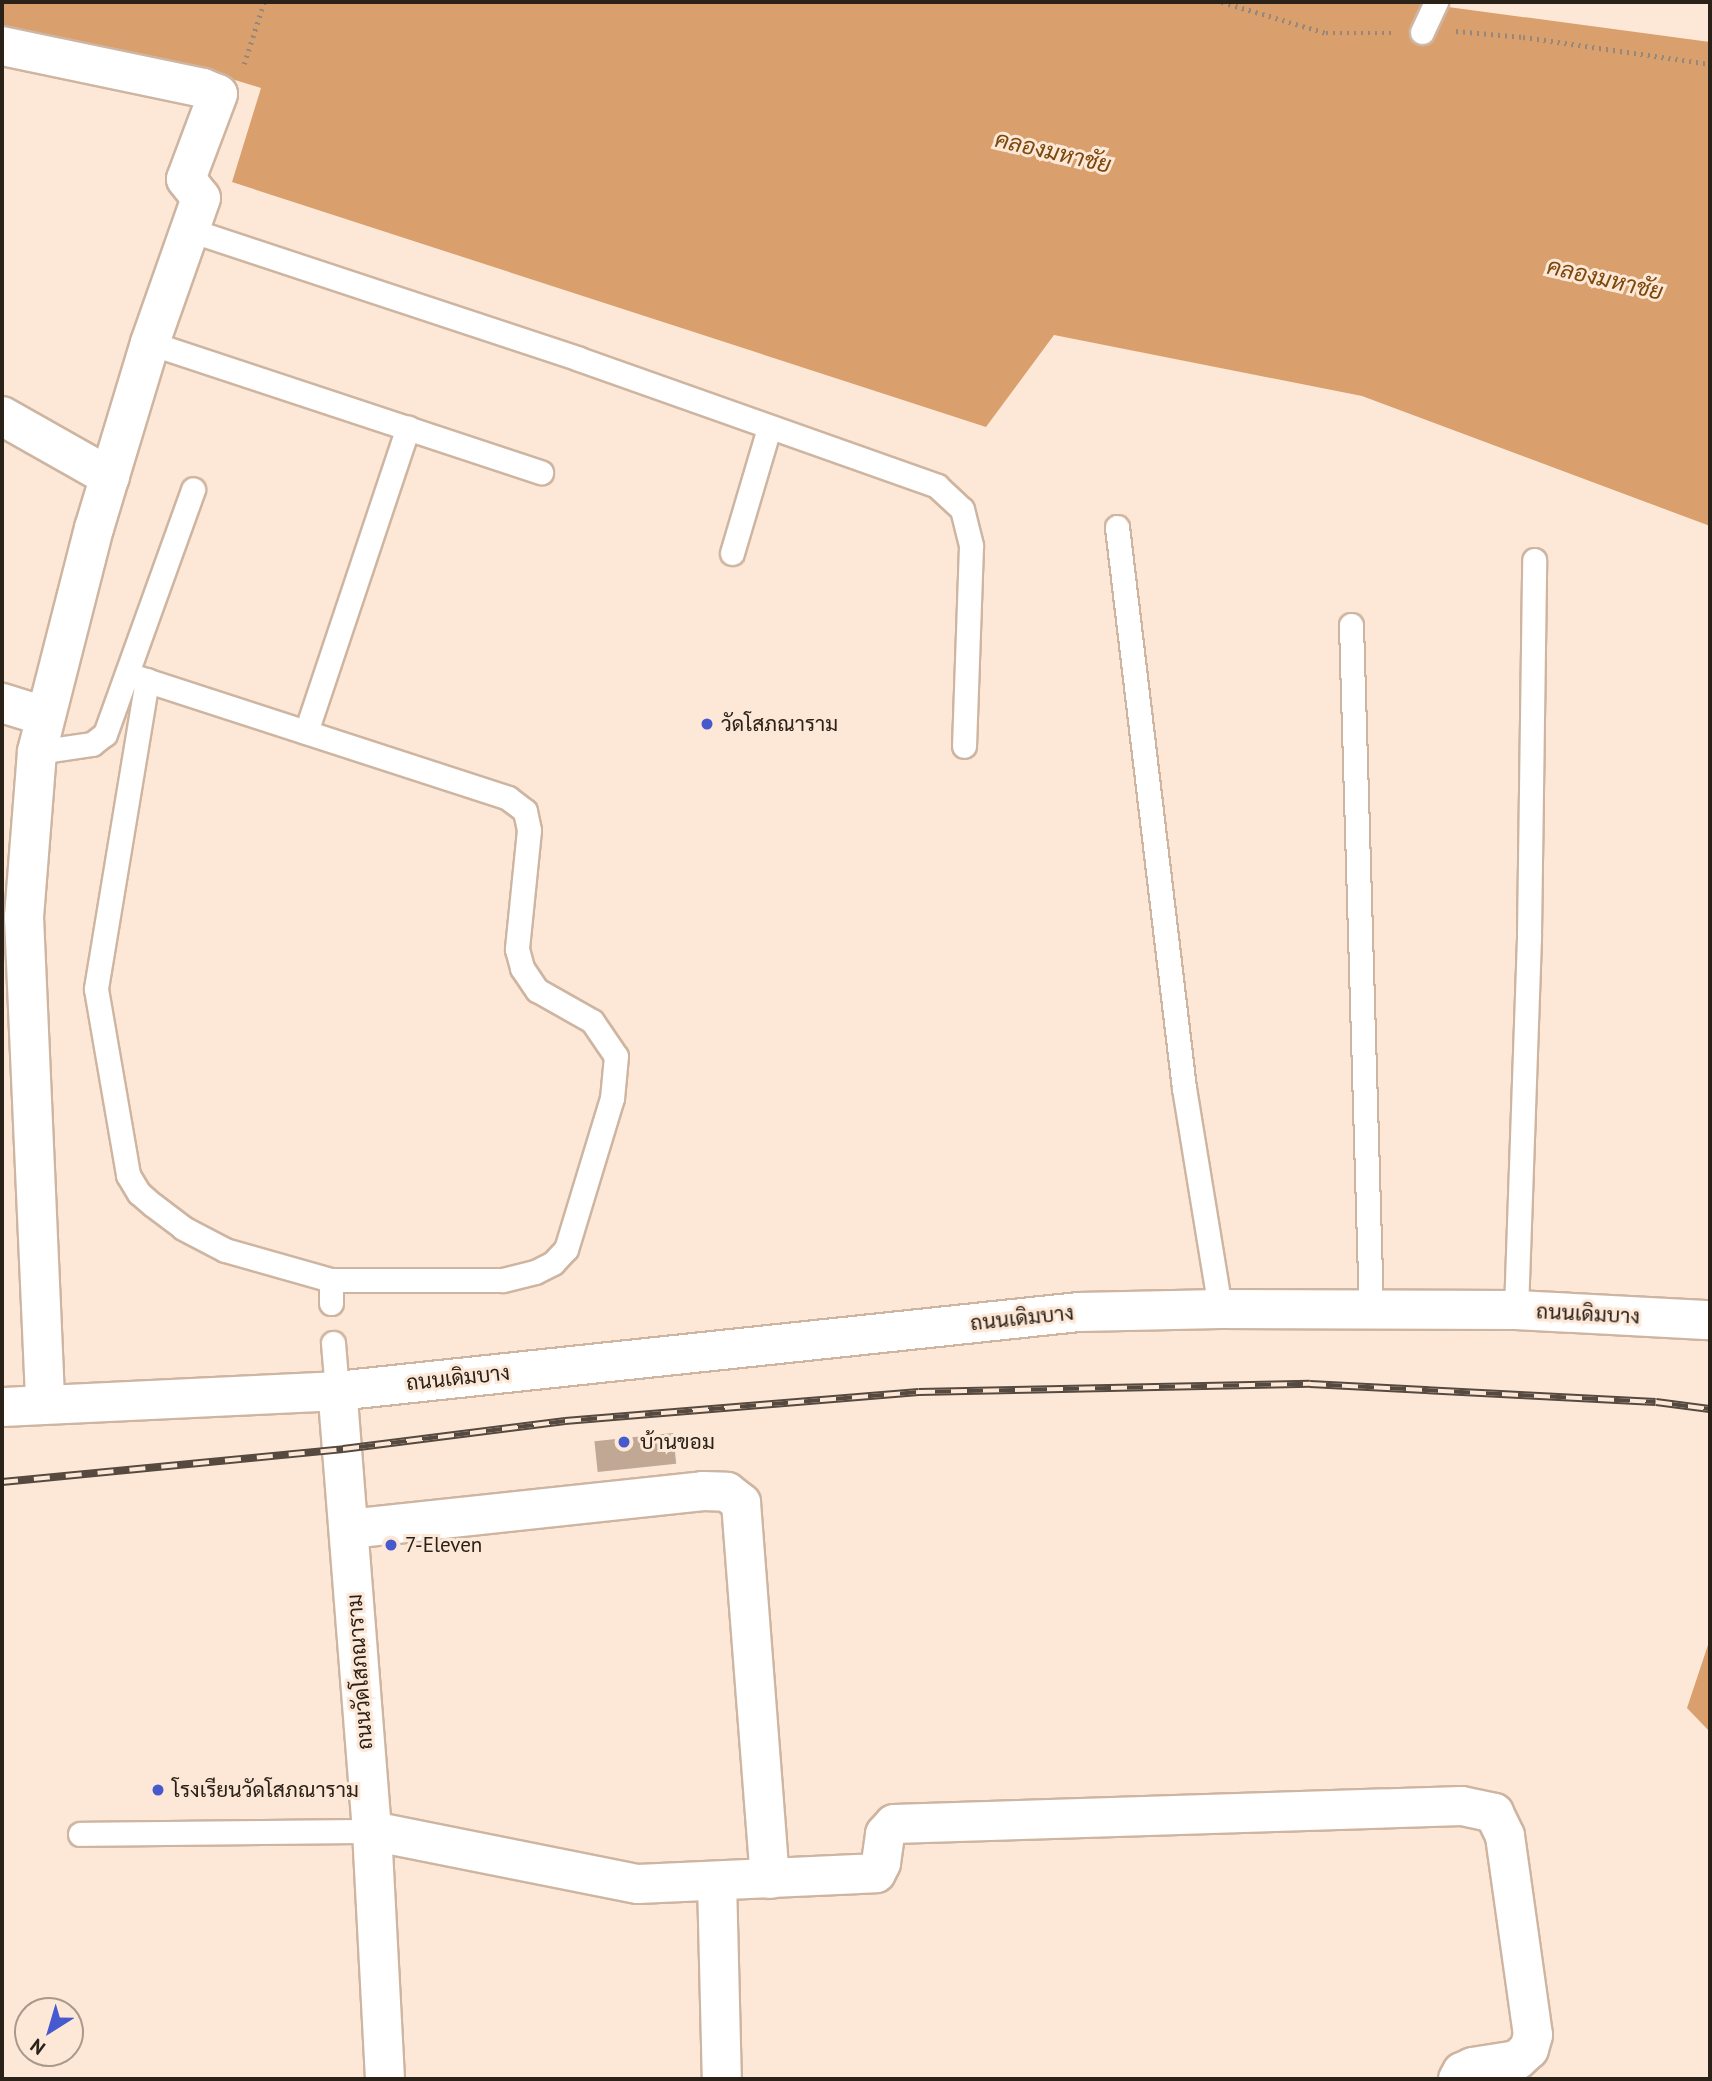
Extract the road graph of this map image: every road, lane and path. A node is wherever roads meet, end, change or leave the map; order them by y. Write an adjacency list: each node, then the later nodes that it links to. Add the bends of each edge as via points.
1 (1222, 2): 3 (path, via 1326,33)
2 (1436, 2): 3 (lane)
3 (1422, 32): 5 (path, via 1478,31)
4 (2, 46): 6 (street, via 218,94 186,179 201,198)
5 (1710, 64)
6 (190, 230): 7 (street); 10 (lane, via 579,359)
7 (150, 344): 9 (lane); 12 (street)
8 (2, 416): 12 (street)
9 (408, 428): 11 (lane); 20 (lane)
10 (769, 428): 15 (lane); 22 (lane, via 937,486 962,509 971,546)
11 (541, 472)
12 (110, 477): 21 (street)
13 (193, 489): 18 (lane)
14 (1117, 527): 25 (lane, via 1184,1088)
15 (732, 552)
16 (1534, 561): 26 (lane, via 1529,934)
17 (1351, 625): 27 (lane)
18 (137, 677): 20 (lane); 21 (lane, via 106,734 92,744); 23 (lane, via 96,989 128,1175 153,1205 183,1228 225,1250)
19 (2, 703): 21 (street)
20 (306, 732): 23 (lane, via 508,798 525,811 529,831 517,949 522,968 537,990 592,1021 616,1056 612,1098 566,1249 553,1263 502,1280)
21 (41, 734): 31 (street, via 24,917)
22 (964, 746)
23 (331, 1280): 24 (lane)
24 (331, 1303)
25 (1220, 1309): 27 (street, ถนนเดิมบาง); 30 (street, ถนนเดิมบาง, via 1079,1312)
26 (1516, 1310): 27 (street, ถนนเดิมบาง); 28 (street, ถนนเดิมบาง)
27 (1370, 1311)
28 (1710, 1320)
29 (333, 1343): 30 (lane)
30 (337, 1391): 31 (street, ถนนเดิมบาง); 33 (street, ถนนวัดโสภณาราม)
31 (45, 1402): 32 (street, ถนนเดิมบาง)
32 (2, 1407)
33 (349, 1529): 34 (street, ถนนวัดโสภณาราม); 36 (street, via 703,1491 727,1492 741,1503)
34 (372, 1831): 35 (lane); 37 (street, via 638,1884); 38 (street, ถนนวัดโสภณาราม)
35 (80, 1834)
36 (770, 1879): 37 (street); 40 (street, via 876,1873 885,1835 894,1824 1462,1806 1494,1814 1505,1836 1533,2035 1529,2049 1517,2060 1473,2067)
37 (717, 1881): 39 (street)
38 (384, 2079)
39 (722, 2079)
40 (1458, 2079)

